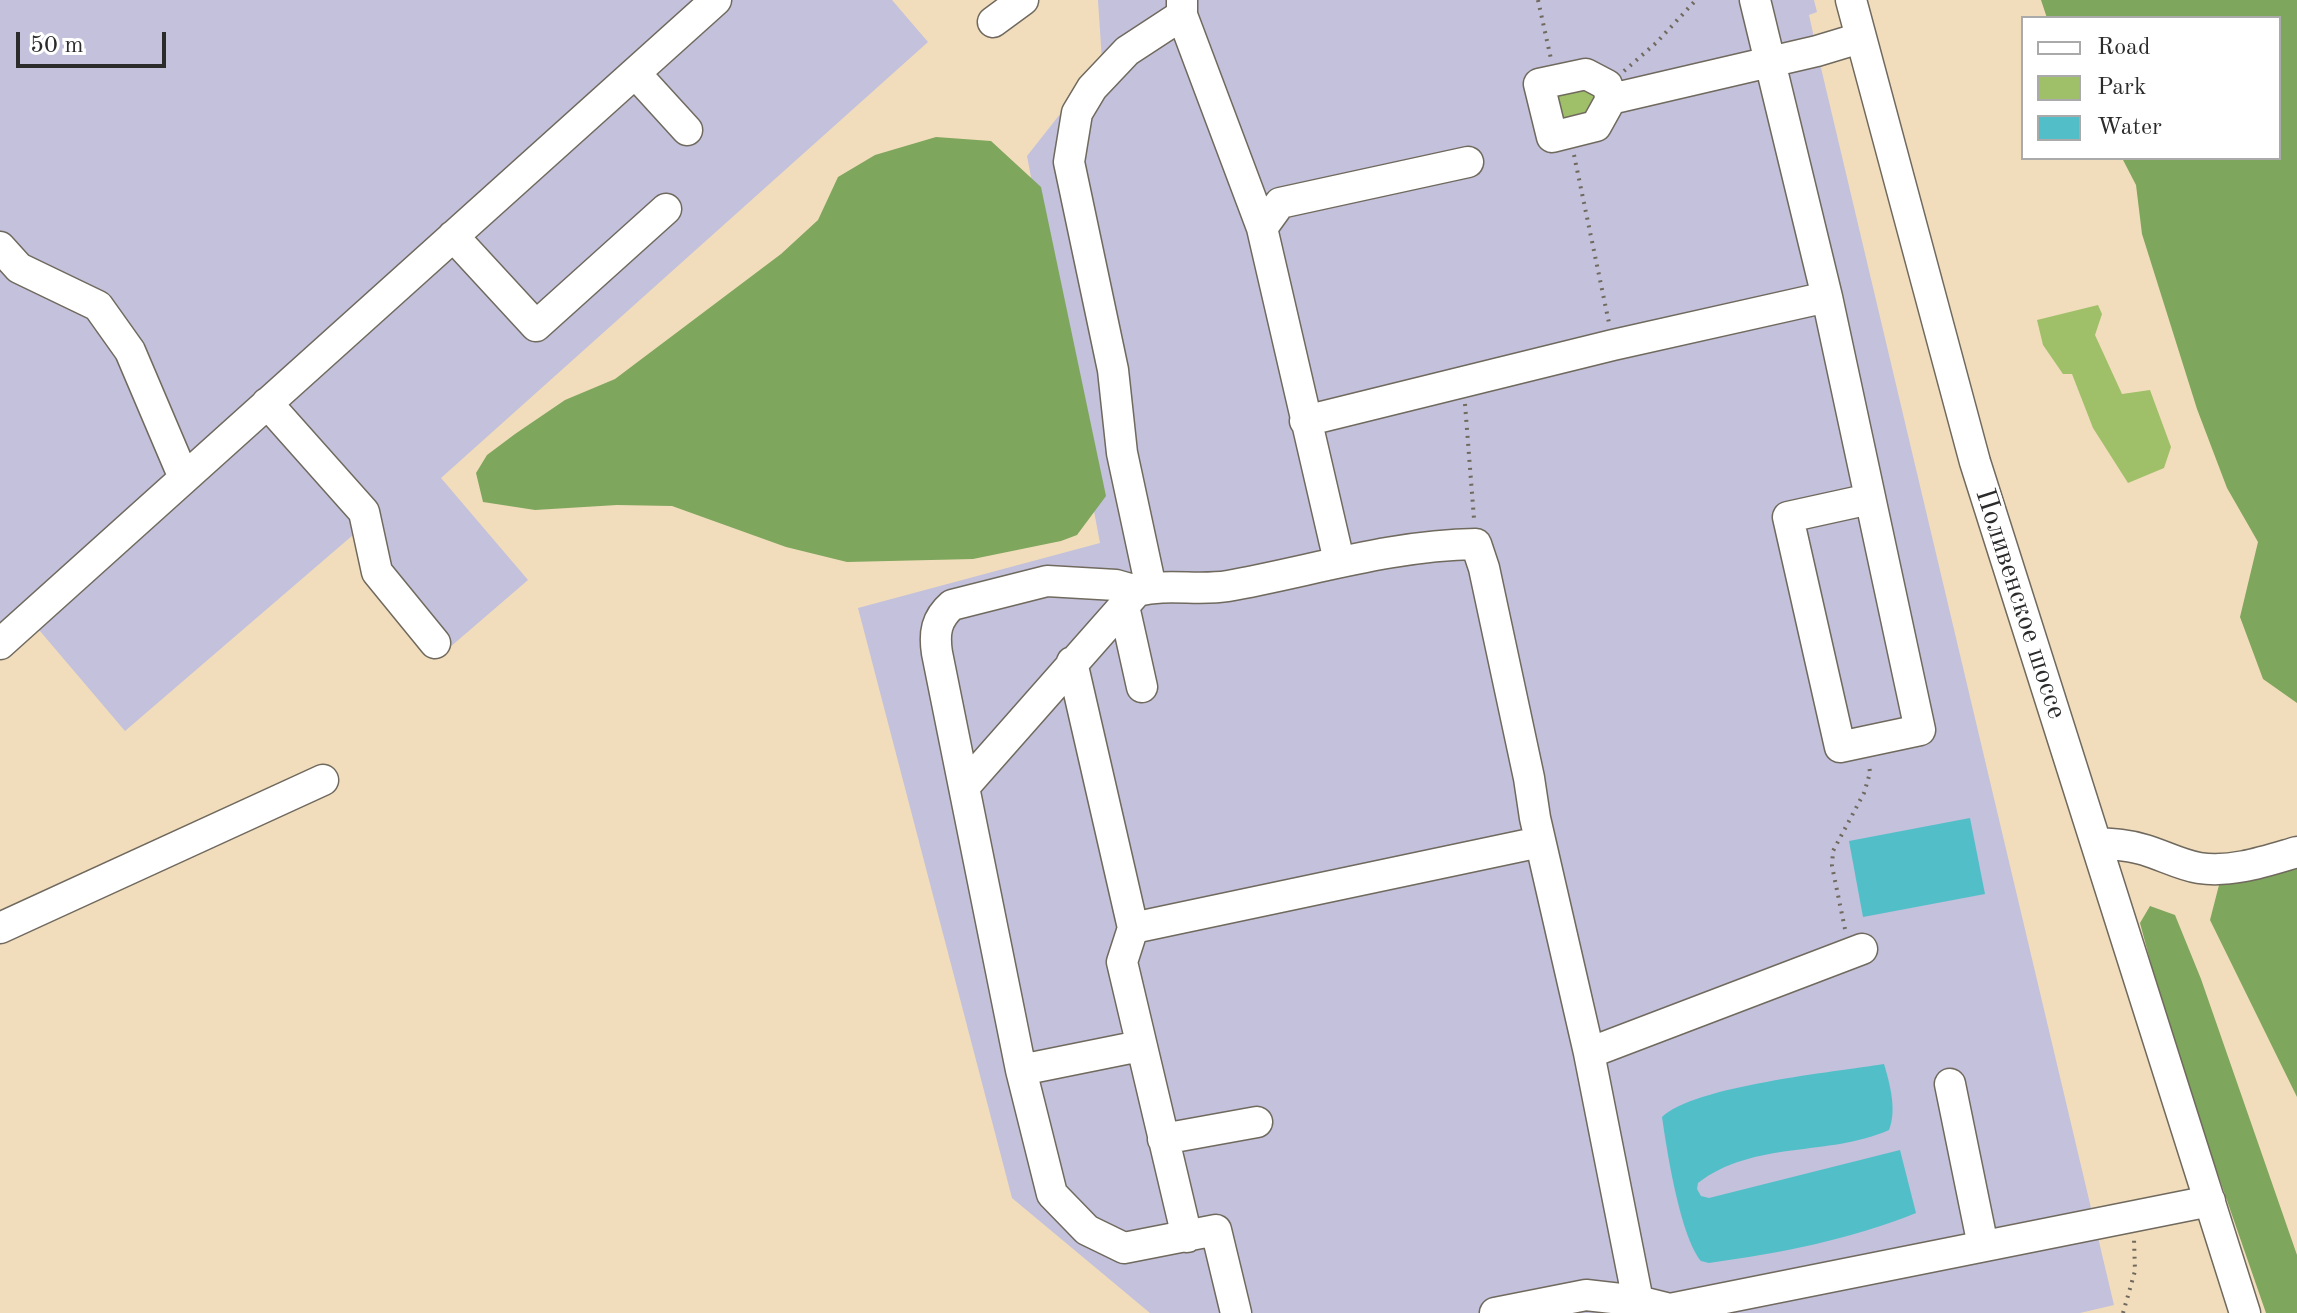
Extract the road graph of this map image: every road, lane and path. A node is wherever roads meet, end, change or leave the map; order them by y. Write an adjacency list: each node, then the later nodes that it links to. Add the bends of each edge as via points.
1 (716, 0): 11 (street)
2 (1023, 0): 8 (street)
3 (1538, 0): 12 (path)
4 (1696, 0): 13 (path)
5 (1755, 0): 10 (street)
6 (1851, 0): 9 (street, Поливенское шоссе)
7 (1182, 8): 18 (street); 30 (street, via 1127,51 1092,88 1077,113 1069,162 1113,370)
8 (993, 22)
9 (1860, 38): 10 (street); 39 (street, Поливенское шоссе, via 1975,462)
10 (1769, 62): 13 (street); 21 (street)
11 (635, 73): 14 (street); 19 (street)
12 (1556, 81): 13 (street, via 1586,74); 15 (street, via 1539,84 1552,137)
13 (1609, 92): 15 (street, via 1596,126)
14 (687, 130)
15 (1570, 133): 22 (path)
16 (1468, 162): 18 (street, via 1280,203)
17 (666, 209): 19 (street, via 536,326)
18 (1262, 228): 25 (street)
19 (453, 236): 24 (street)
20 (0, 247): 26 (street, via 19,268 98,306 130,351)
21 (1827, 297): 22 (street); 27 (street)
22 (1613, 345): 23 (street)
23 (1464, 382): 25 (street); 28 (path)
24 (267, 403): 26 (street); 31 (street, via 364,512 377,572)
25 (1305, 421): 29 (street)
26 (184, 478): 32 (street)
27 (1870, 499): 35 (street, via 1920,730); 35 (street, via 1788,517 1840,747)
28 (1476, 544): 29 (street); 38 (street)
29 (1339, 561): 30 (street, via 1225,586)
30 (1137, 595): 33 (street); 34 (street); 37 (street, via 1116,585 1047,581 952,605 942,613 934,635)
31 (435, 643)
32 (0, 644)
33 (1072, 662): 37 (street); 42 (street)
34 (1142, 687)
35 (1866, 742): 43 (path, via 1867,783 1833,851 1832,866)
36 (323, 780): 41 (street)
37 (964, 787): 46 (street)
38 (1540, 842): 42 (street); 45 (street)
39 (2096, 843): 40 (street, via 2142,849 2197,868 2256,864); 50 (street, Поливенское шоссе)
40 (2297, 852)
41 (0, 928)
42 (1133, 928): 44 (street, via 1122,962)
43 (1856, 951): 45 (street)
44 (1140, 1046): 46 (street); 49 (street)
45 (1589, 1053): 54 (street)
46 (1021, 1070): 52 (street, via 1052,1194 1060,1203 1087,1230 1124,1248)
47 (1950, 1084): 53 (street)
48 (1257, 1122): 49 (street)
49 (1163, 1139): 52 (street)
50 (2210, 1201): 51 (street); 58 (street, Поливенское шоссе)
51 (2133, 1217): 53 (street); 57 (path, via 2135,1271)
52 (1187, 1237): 55 (street, via 1216,1230)
53 (1983, 1246): 54 (street, via 1670,1309)
54 (1638, 1301): 56 (street, via 1586,1295)
55 (1236, 1313)
56 (1495, 1313)
57 (2123, 1313)
58 (2245, 1313)

